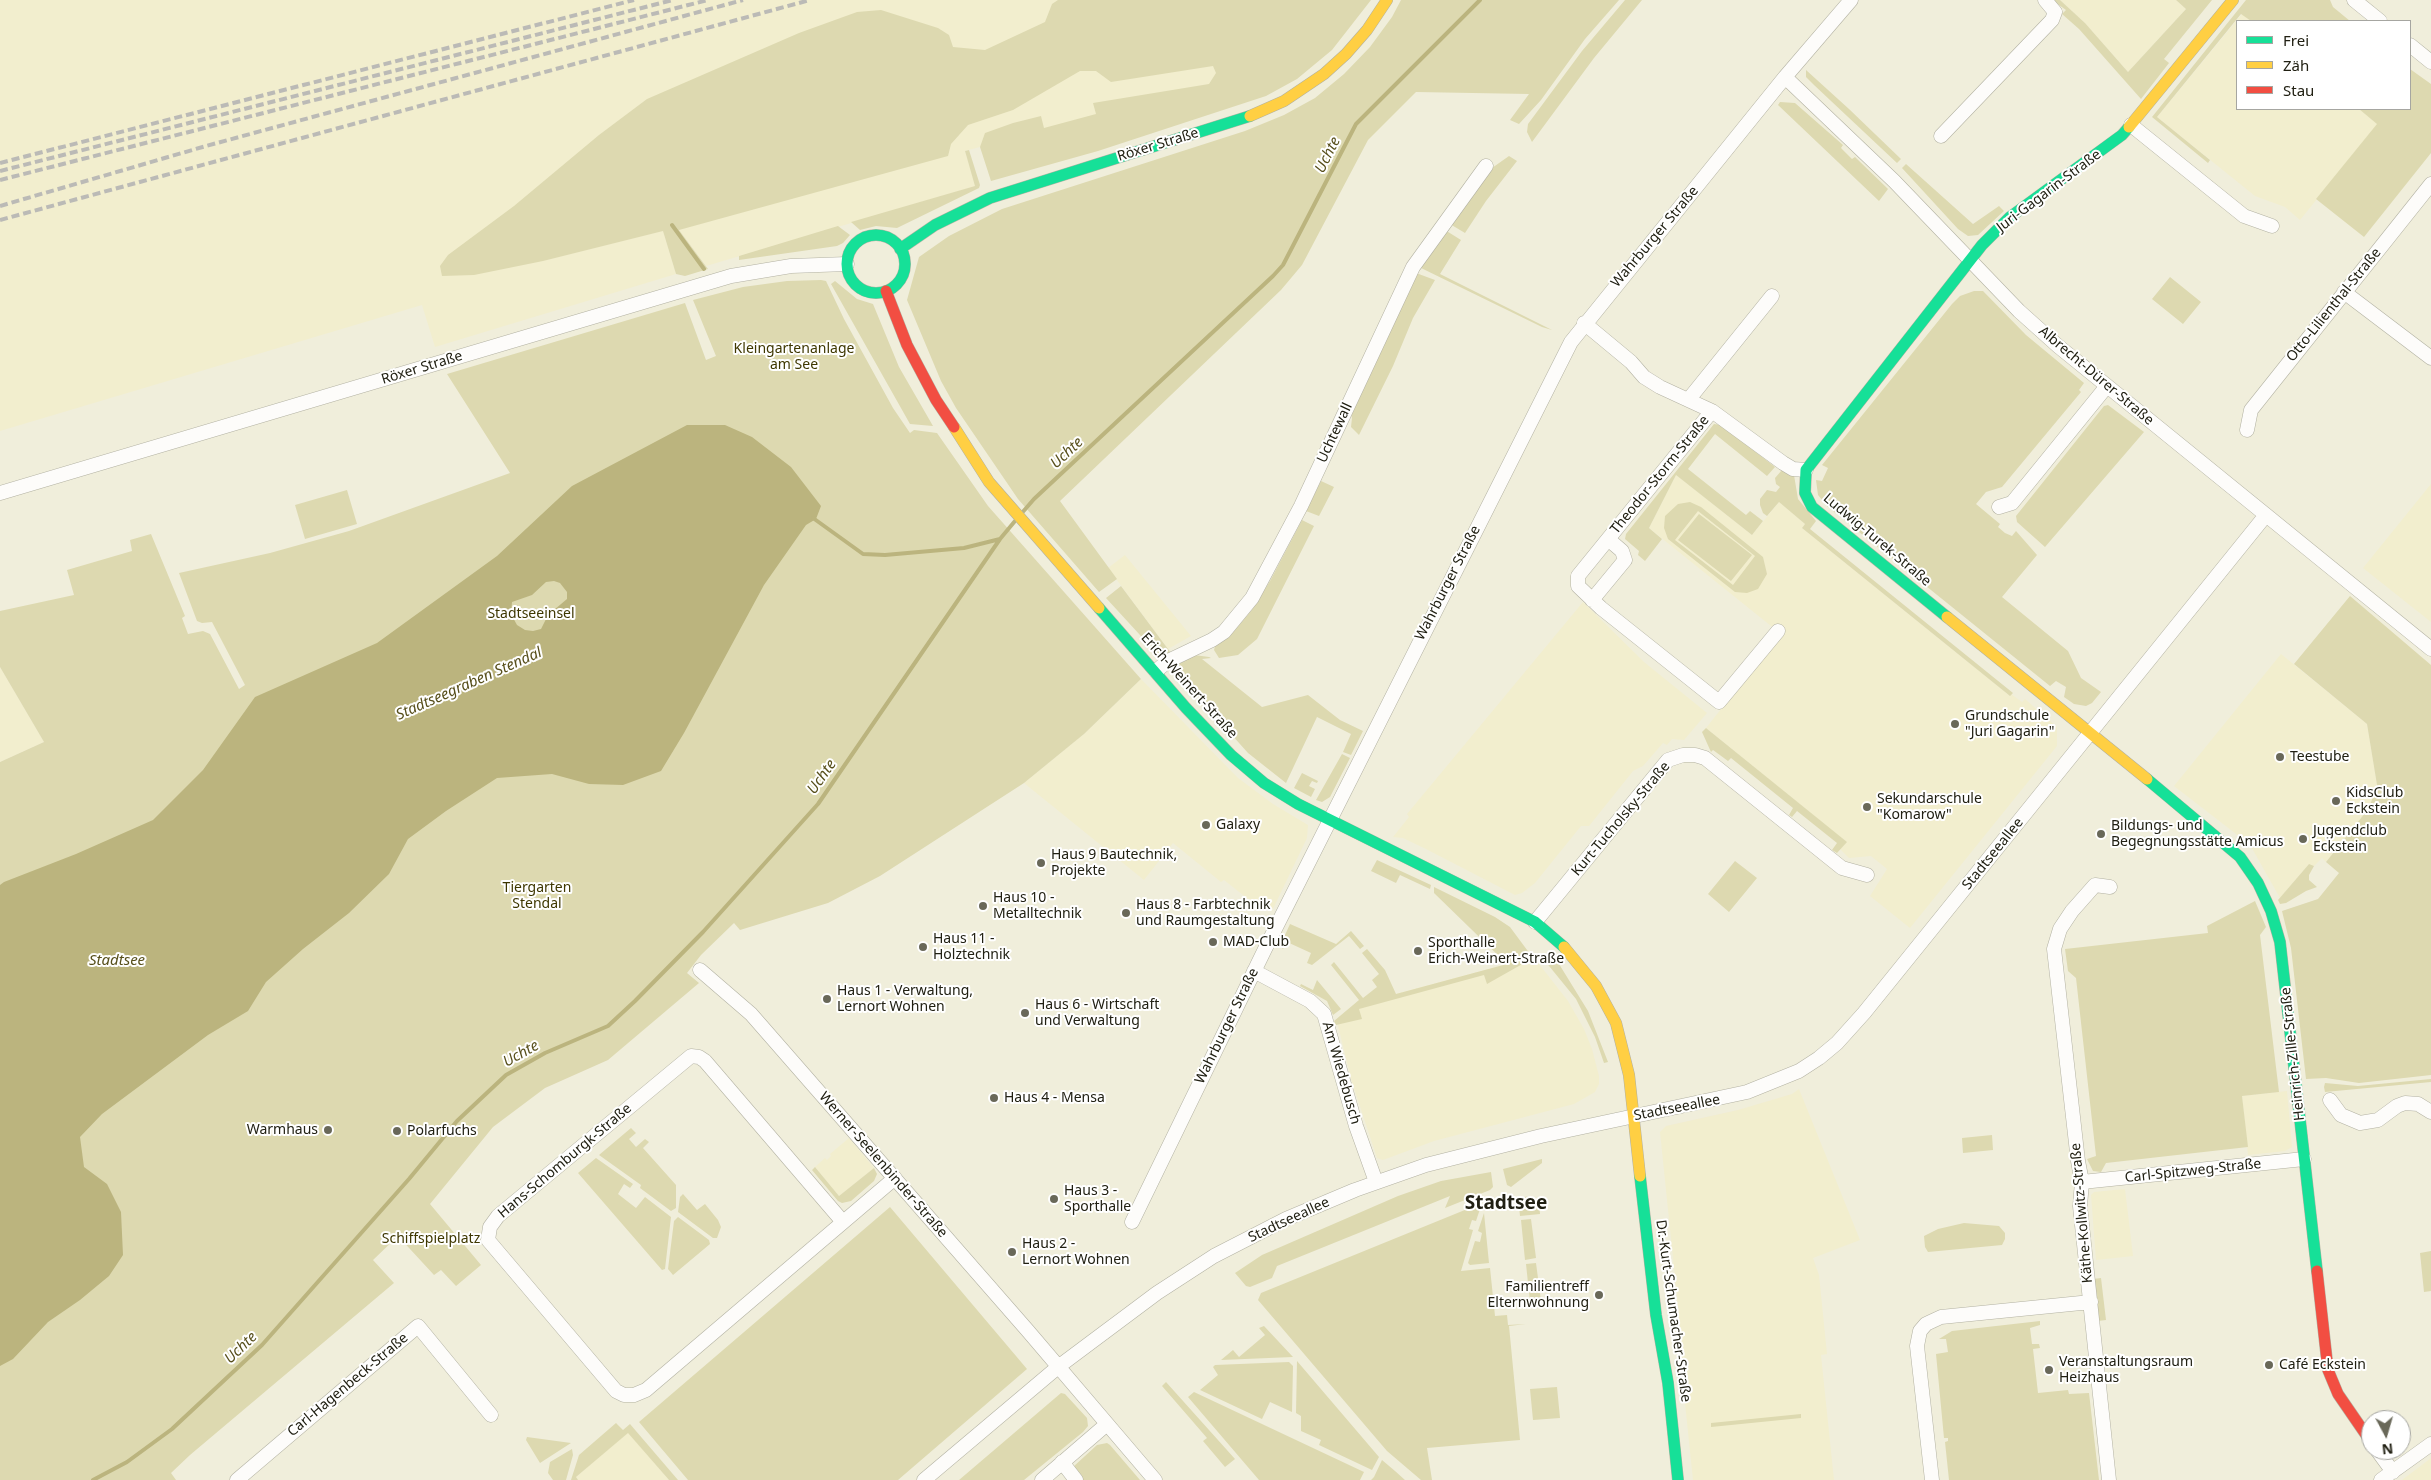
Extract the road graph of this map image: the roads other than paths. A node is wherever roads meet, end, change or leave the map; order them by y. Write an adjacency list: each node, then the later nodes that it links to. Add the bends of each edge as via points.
1 (1386, 0): 15 (street, Röxer Straße, via 1367,30 1339,60 1320,78 1284,101 1242,119 990,198 948,218)
2 (1852, 0): 9 (street, Wahrburger Straße)
3 (2044, 0): 11 (street, via 2054,12 2052,20)
4 (2233, 0): 10 (street, Juri-Gagarin-Straße)
5 (2354, 0): 6 (street)
6 (2379, 20)
7 (2411, 46): 8 (street)
8 (2431, 62)
9 (1785, 78): 16 (street, Albrecht-Dürer-Straße, via 1894,181); 21 (street, Wahrburger Straße)
10 (2131, 125): 14 (street, via 2244,216); 16 (street, Juri-Gagarin-Straße, via 2086,164 2010,217)
11 (1941, 136)
12 (1486, 166): 35 (street, Uchtewall, via 1413,267 1301,506 1252,598 1224,632 1168,661)
13 (2431, 184): 19 (street, Otto-Lilienthal-Straße)
14 (2272, 226)
15 (900, 249): 17 (street, via 888,238 867,237 854,246); 18 (street, via 903,273 895,286)
16 (1971, 260): 23 (street, Albrecht-Dürer-Straße, via 2019,311); 27 (street)
17 (847, 264): 18 (street, via 852,280 859,288 869,292); 28 (street, Röxer Straße, via 790,266 731,276)
18 (886, 291): 35 (street, Erich-Weinert-Straße, via 908,345 936,400 970,454 1026,528)
19 (2344, 292): 22 (street); 26 (street, Otto-Lilienthal-Straße, via 2251,410)
20 (1772, 296): 24 (street)
21 (1584, 323): 24 (street, via 1644,377); 37 (street, Wahrburger Straße, via 1562,358)
22 (2431, 358)
23 (2107, 386): 29 (street, via 2012,504); 30 (street, Albrecht-Dürer-Straße)
24 (1689, 399): 25 (street)
25 (1712, 411): 27 (street, via 1783,463); 31 (street, Theodor-Storm-Straße)
26 (2247, 430)
27 (1806, 470): 36 (street, Ludwig-Turek-Straße, via 1805,493 1824,518)
28 (0, 493)
29 (1999, 507)
30 (2266, 515): 34 (street, Albrecht-Dürer-Straße); 36 (street, Stadtseeallee)
31 (1608, 540): 32 (street, Theodor-Storm-Straße, via 1578,576 1580,589); 32 (street, Theodor-Storm-Straße, via 1622,551 1625,560)
32 (1592, 600): 33 (street, Theodor-Storm-Straße, via 1719,702)
33 (1778, 631)
34 (2431, 649)
35 (1156, 671): 37 (street, Erich-Weinert-Straße, via 1205,730 1236,759 1281,794)
36 (2091, 733): 45 (street, Stadtseeallee, via 1832,1048 1799,1071 1747,1092); 46 (street, Heinrich-Zille-Straße, via 2229,846 2258,883 2272,911 2280,942)
37 (1329, 821): 40 (street, Erich-Weinert-Straße); 42 (street, Wahrburger Straße)
38 (1867, 874): 40 (street, Kurt-Tucholsky-Straße, via 1842,868 1705,758 1684,755 1668,760)
39 (2110, 888): 49 (street, Käthe-Kollwitz-Straße, via 2095,885 2060,929 2054,949)
40 (1535, 922): 45 (street, Erich-Weinert-Straße, via 1582,968 1608,1006 1623,1047)
41 (700, 970): 47 (street, Werner-Seelenbinder-Straße, via 750,1014)
42 (1254, 972): 48 (street, Am Wiedebusch, via 1310,1001 1324,1014 1356,1126); 51 (street, Wahrburger Straße)
43 (2330, 1100): 44 (street, via 2341,1115 2360,1123 2378,1120 2405,1103 2418,1104)
44 (2431, 1112)
45 (1635, 1116): 48 (street, Stadtseeallee, via 1458,1157); 66 (street, Dr.-Kurt-Schumacher-Straße)
46 (2304, 1159): 49 (street, Carl-Spitzweg-Straße); 56 (street, Heinrich-Zille-Straße, via 2328,1370 2338,1394)
47 (894, 1178): 50 (street, Hans-Schomburgk-Straße); 53 (street, Werner-Seelenbinder-Straße)
48 (1376, 1182): 53 (street, Stadtseeallee, via 1286,1220 1207,1260)
49 (2082, 1182): 52 (street, Käthe-Kollwitz-Straße, via 2080,1206)
50 (842, 1222): 50 (street, Hans-Schomburgk-Straße, via 646,1390 634,1395 616,1391 488,1240 490,1227 498,1216 691,1056 704,1061)
51 (1132, 1222)
52 (2091, 1302): 67 (street, via 1941,1317 1926,1324 1920,1331 1917,1346); 68 (street, Käthe-Kollwitz-Straße)
53 (1058, 1367): 55 (street, Werner-Seelenbinder-Straße); 62 (street, Stadtseeallee)
54 (491, 1415): 61 (street, Carl-Hagenbeck-Straße, via 418,1326)
55 (1107, 1424): 59 (street); 65 (street, Werner-Seelenbinder-Straße)
56 (2361, 1427)
57 (2431, 1444): 60 (street)
58 (2384, 1460): 60 (street)
59 (1062, 1462): 63 (street); 64 (street)
60 (2393, 1472): 69 (street)
61 (237, 1480)
62 (924, 1480)
63 (1042, 1480)
64 (1076, 1480)
65 (1155, 1480)
66 (1678, 1480)
67 (1932, 1480)
68 (2109, 1480)
69 (2381, 1480)

